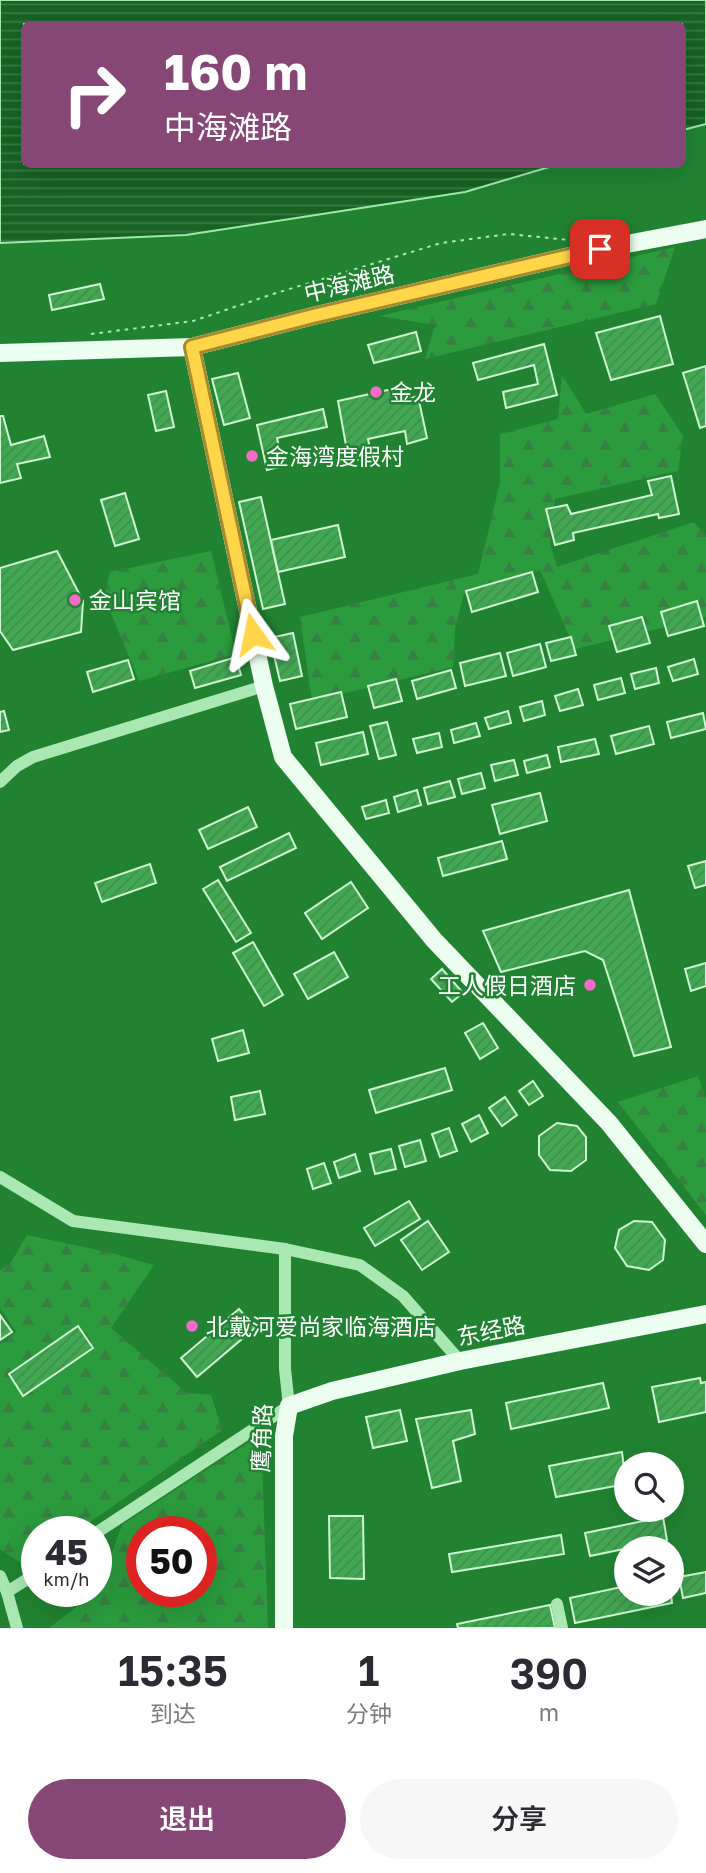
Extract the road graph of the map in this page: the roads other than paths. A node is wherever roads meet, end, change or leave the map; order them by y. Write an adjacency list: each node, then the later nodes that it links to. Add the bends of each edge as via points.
1 (706, 229): 2 (main road, 中海滩路, via 587,252)
2 (192, 347): 3 (main road, 中海滩路); 4 (main road)
3 (0, 352)
4 (264, 686): 5 (street, via 33,757); 7 (main road, via 282,757 435,940 609,1123)
5 (0, 782)
6 (0, 1177): 8 (street, via 73,1222)
7 (706, 1244)
8 (285, 1249): 10 (street, via 360,1265 402,1296); 11 (street, 鹰角路)
9 (706, 1314): 10 (main road, 东经路)
10 (460, 1361): 11 (main road, 东经路, via 332,1391)
11 (289, 1406): 12 (street); 18 (main road, 鹰角路, via 284,1436)
12 (112, 1523)
13 (0, 1576): 15 (street)
14 (21, 1583): 15 (street)
15 (8, 1592): 17 (street)
16 (557, 1604): 19 (street)
17 (17, 1628)
18 (284, 1628)
19 (562, 1628)

